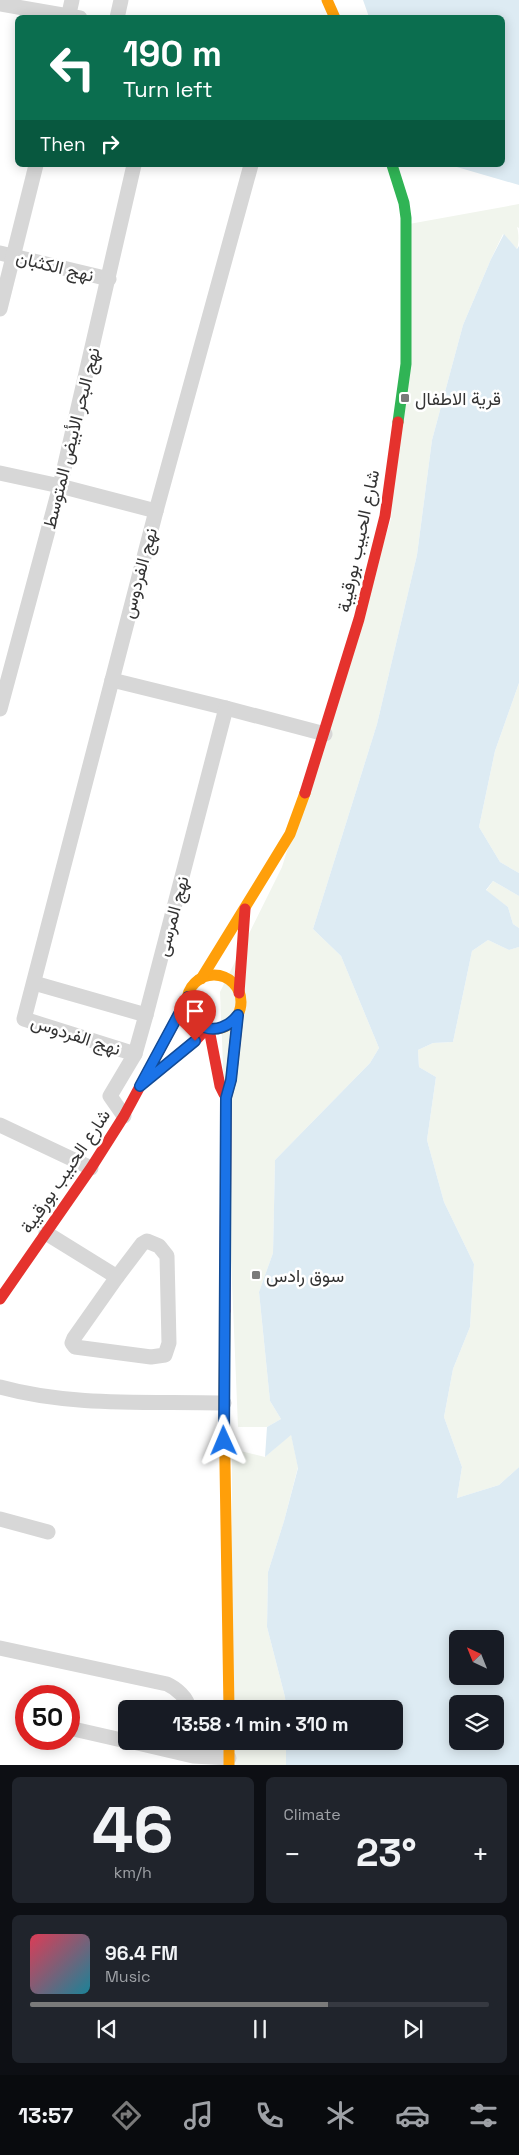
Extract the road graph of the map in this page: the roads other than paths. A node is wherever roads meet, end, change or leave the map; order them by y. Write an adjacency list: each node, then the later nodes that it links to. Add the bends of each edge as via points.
1 (72, 0): 6 (street)
2 (121, 0): 7 (street)
3 (327, 0): 8 (street)
4 (1, 5): 5 (street)
5 (60, 15)
6 (72, 15)
7 (118, 15)
8 (334, 15)
9 (35, 167): 13 (street)
10 (134, 167): 14 (street, نهج البحر الأبيض المتوسط)
11 (250, 167): 18 (street, نهج الفردوس)
12 (393, 167): 22 (street, شارع الحبيب بورقيبة, via 404,203 406,225 406,364 385,516)
13 (7, 254): 14 (street, نهج الكثبان); 15 (street)
14 (109, 279): 17 (street, نهج البحر الأبيض المتوسط)
15 (0, 309)
16 (0, 473): 17 (street)
17 (60, 486): 18 (street); 21 (street, نهج البحر الأبيض المتوسط)
18 (156, 511): 19 (street, نهج الفردوس)
19 (112, 680): 20 (street); 25 (street, نهج الفردوس)
20 (226, 708): 22 (street); 28 (street, نهج المرسى)
21 (0, 709)
22 (325, 734): 23 (street, شارع الحبيب بورقيبة, via 290,834)
23 (246, 903): 24 (street, شارع الحبيب بورقيبة); 26 (street, شارع الحبيب بورقيبة)
24 (201, 979): 26 (street, via 223,977 236,986); 27 (street)
25 (34, 983): 28 (street, نهج الفردوس); 31 (street, نهج الفردوس, via 24,1019)
26 (239, 993): 29 (street, via 241,1008)
27 (188, 997): 30 (street, via 192,1018); 32 (street, شارع الحبيب بورقيبة)
28 (146, 1015): 31 (street, نهج المرسى)
29 (238, 1015): 30 (street, via 226,1026); 33 (street)
30 (208, 1029): 32 (street, شارع الحبيب بورقيبة); 33 (street, via 220,1086)
31 (134, 1054): 34 (street, نهج المرسى, via 110,1096)
32 (140, 1086): 34 (street, شارع الحبيب بورقيبة)
33 (226, 1098): 41 (street)
34 (124, 1116): 36 (street, شارع الحبيب بورقيبة)
35 (0, 1125): 36 (street)
36 (91, 1168): 37 (street, شارع الحبيب بورقيبة)
37 (46, 1232): 38 (street); 39 (street, شارع الحبيب بورقيبة)
38 (116, 1277): 38 (street, via 142,1244 148,1241 164,1250 169,1294 169,1343 165,1355 152,1357 83,1349 74,1345 74,1338)
39 (0, 1299)
40 (0, 1387): 41 (street, via 65,1400)
41 (224, 1402): 46 (street)
42 (0, 1519): 43 (street)
43 (48, 1532)
44 (0, 1648): 45 (street, via 167,1684 173,1686)
45 (185, 1700)
46 (229, 1700)
47 (80, 1730): 48 (street)
48 (118, 1739)
49 (195, 1750): 50 (street)
50 (230, 1761)

